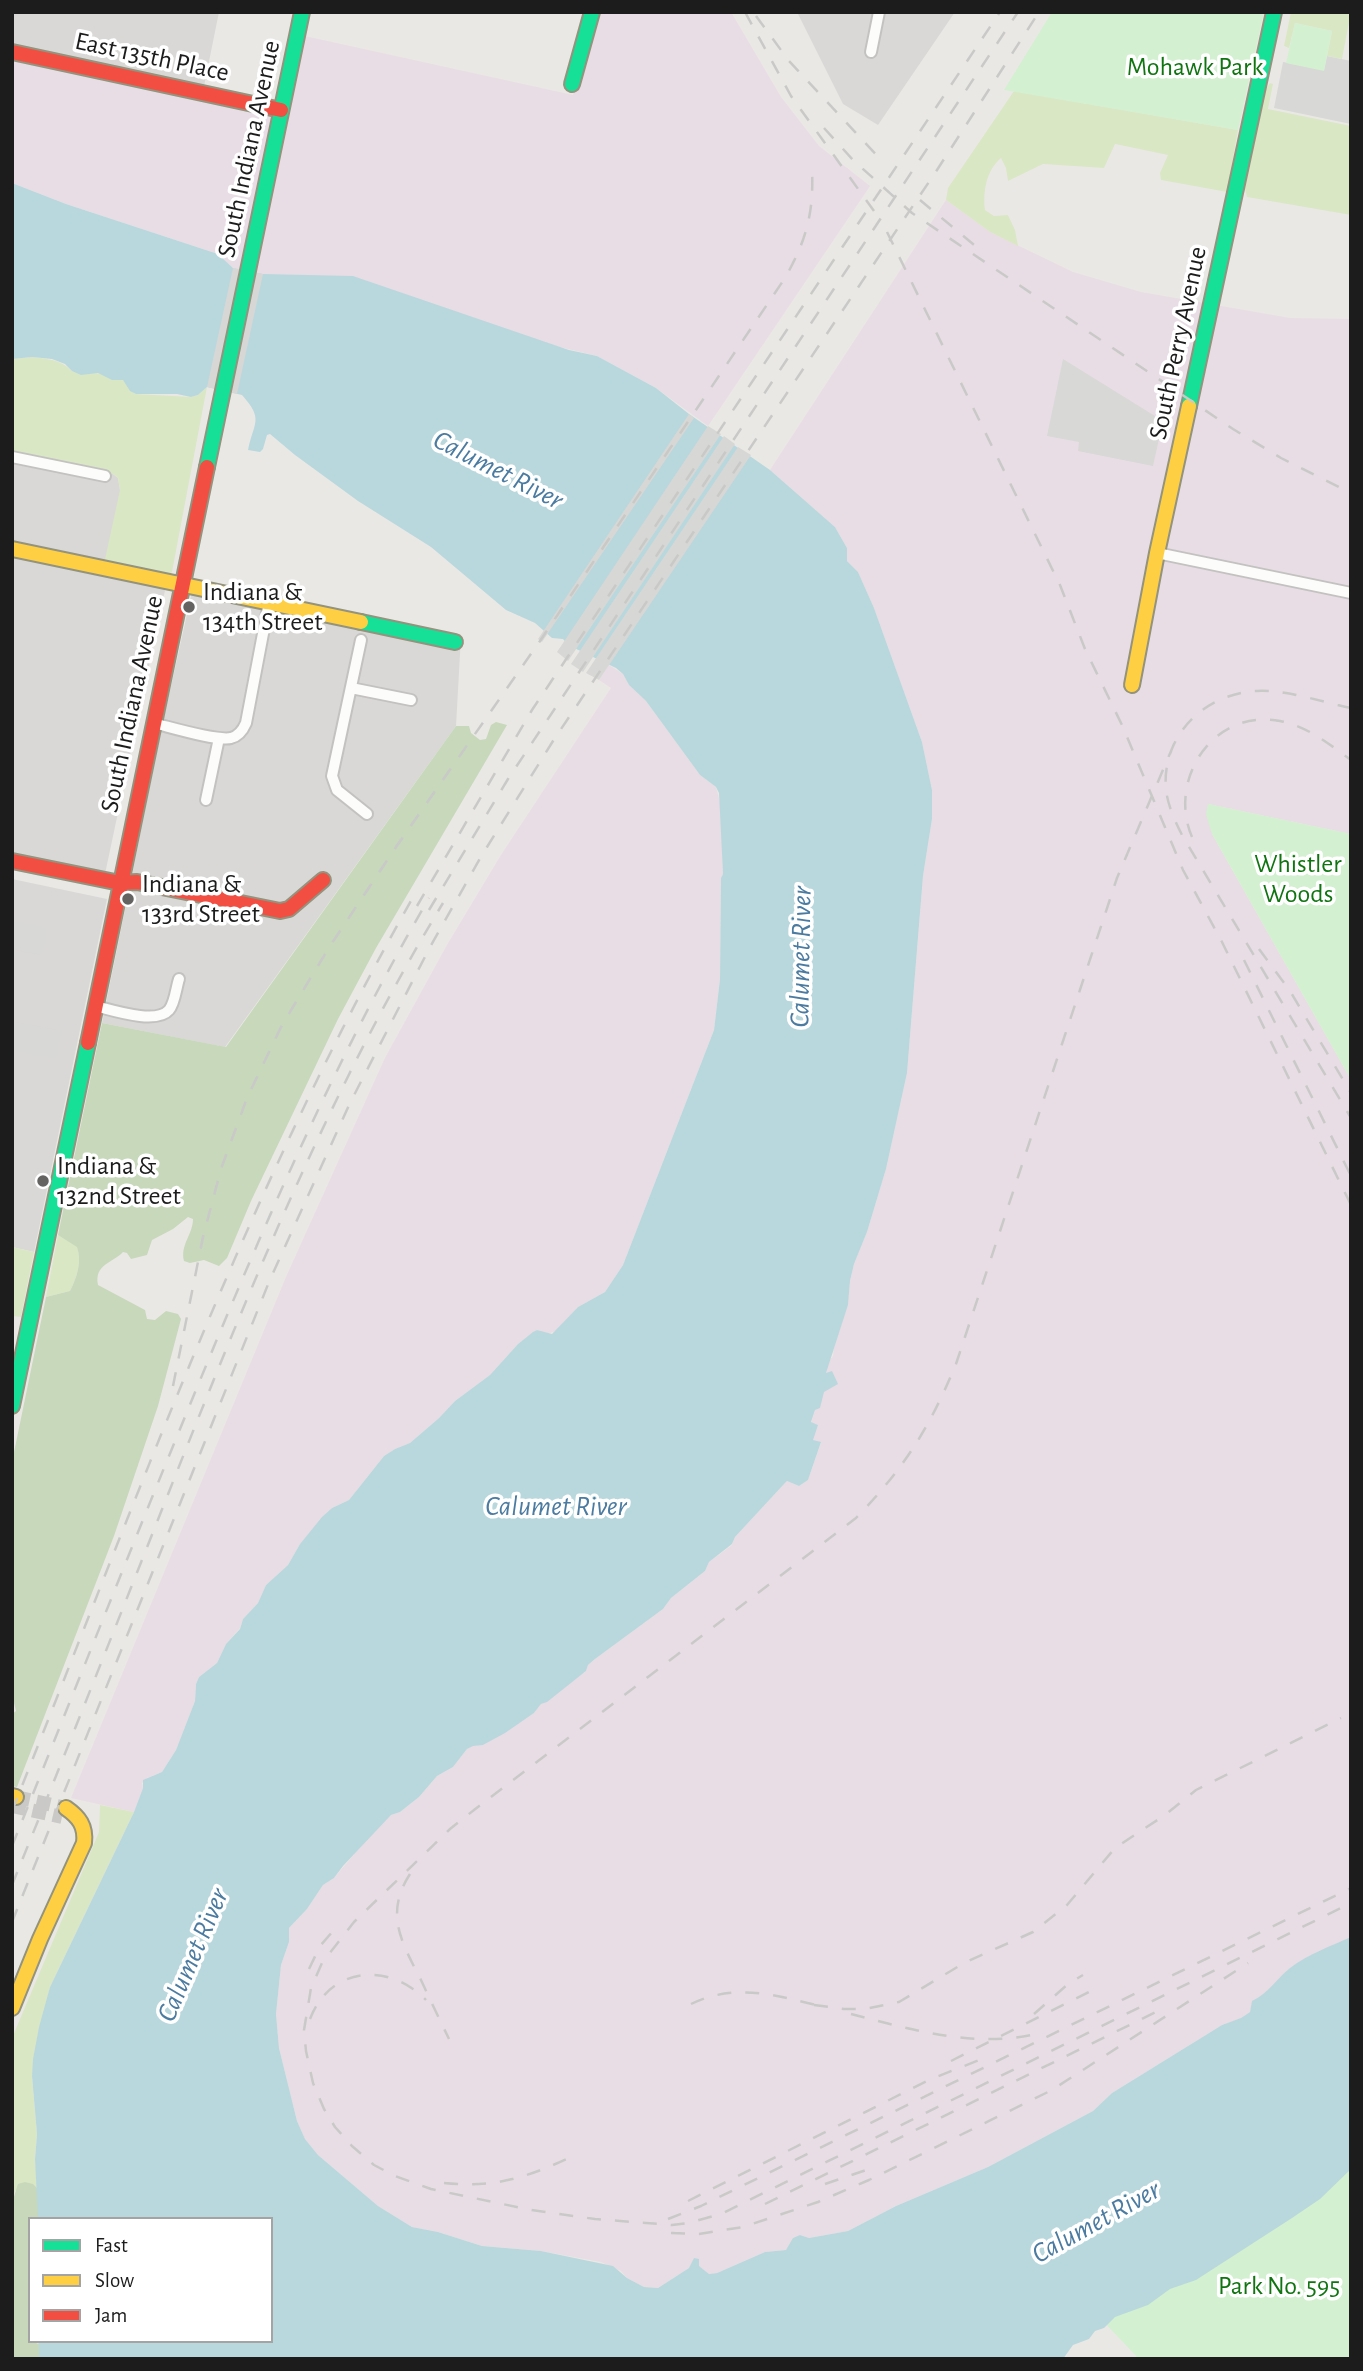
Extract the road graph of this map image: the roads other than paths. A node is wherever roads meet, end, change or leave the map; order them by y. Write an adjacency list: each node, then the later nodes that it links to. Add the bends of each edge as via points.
1 (302, 12): 8 (street, South Indiana Avenue)
2 (592, 12): 7 (street)
3 (879, 12): 6 (street)
4 (1274, 12): 12 (street, South Perry Avenue)
5 (12, 52): 8 (street, East 135th Place)
6 (871, 52)
7 (572, 84)
8 (281, 110): 13 (street, South Indiana Avenue)
9 (12, 457): 10 (street)
10 (106, 476)
11 (12, 549): 13 (street)
12 (1157, 553): 14 (street); 18 (street, South Perry Avenue)
13 (181, 584): 15 (street); 21 (street, South Indiana Avenue)
14 (1351, 593)
15 (269, 603): 17 (street); 22 (street, via 246,723 237,735)
16 (362, 640): 19 (street)
17 (455, 642)
18 (1132, 685)
19 (351, 688): 20 (street); 24 (street, via 332,776 337,790)
20 (411, 700)
21 (153, 723): 22 (street); 27 (street, South Indiana Avenue)
22 (219, 738): 23 (street)
23 (206, 800)
24 (367, 814)
25 (12, 861): 27 (street)
26 (323, 880): 27 (street, via 289,909 280,911 137,881)
27 (120, 883): 29 (street, South Indiana Avenue)
28 (179, 979): 29 (street, via 168,1012 159,1016)
29 (94, 1006): 30 (street, South Indiana Avenue)
30 (12, 1406)
31 (64, 1812): 32 (street, via 77,1815 83,1824 84,1843)
32 (12, 2008)

